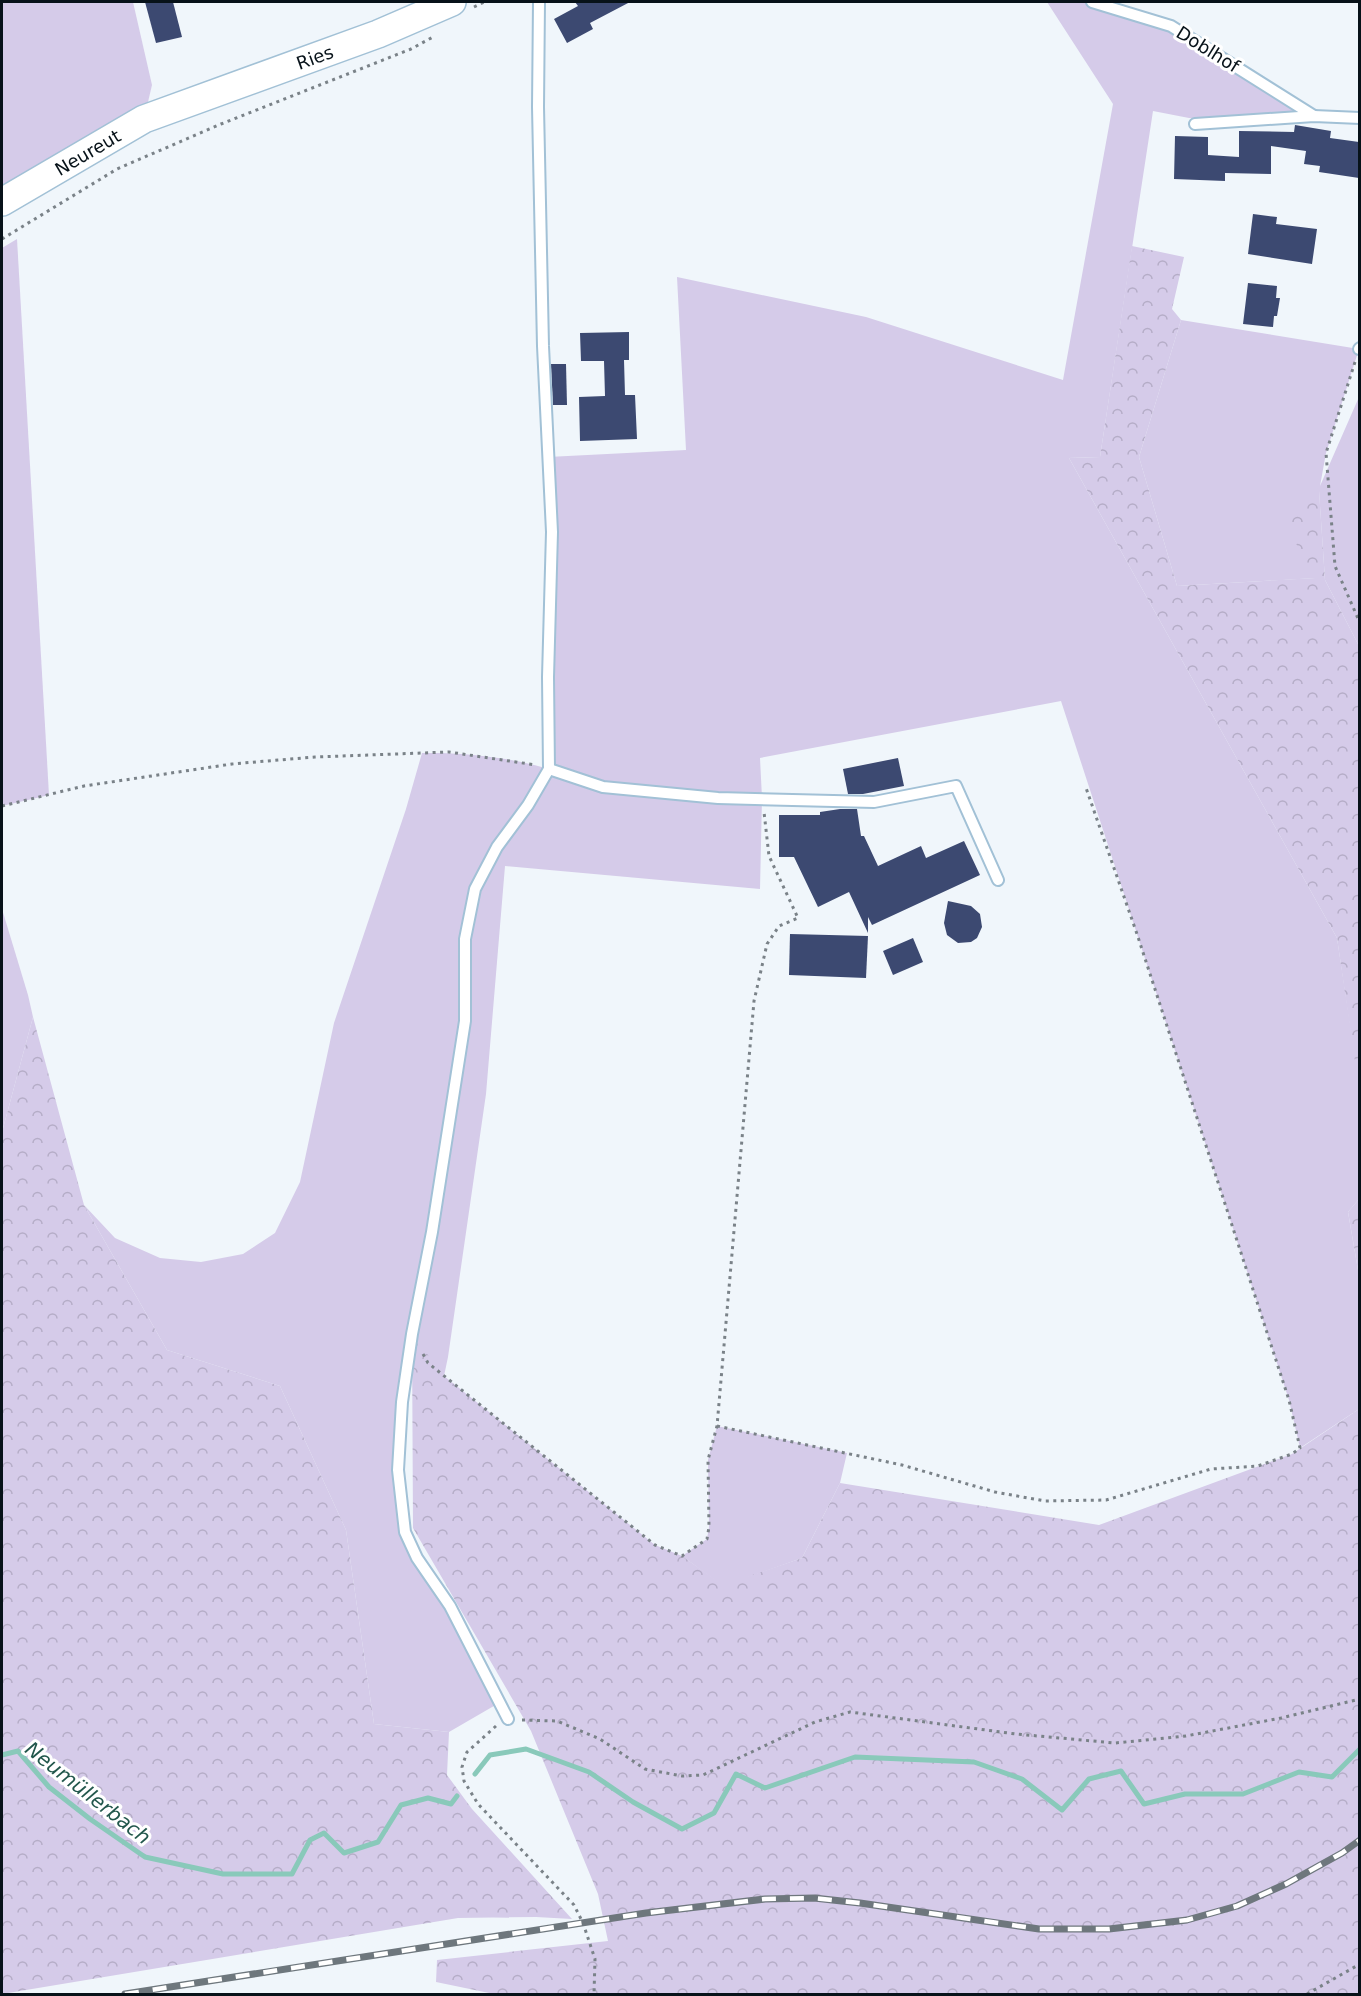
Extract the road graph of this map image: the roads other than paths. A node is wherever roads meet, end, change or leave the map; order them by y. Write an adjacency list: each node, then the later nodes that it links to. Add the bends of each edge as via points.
1 (452, 2): 4 (street, Ries, via 378,34)
2 (539, 2): 9 (lane, via 542,312 552,532)
3 (1092, 2): 5 (lane, Doblhof, via 1171,26)
4 (175, 107): 8 (street, Neureut, via 144,119)
5 (1314, 116): 6 (lane, Doblhof); 7 (lane, Doblhof)
6 (1359, 118)
7 (1195, 124)
8 (2, 202)
9 (549, 769): 10 (lane, via 603,787 718,798 874,802 956,786); 11 (lane, via 497,847 475,889 465,939 465,1021 412,1334 398,1470 405,1532 417,1558 450,1606)
10 (998, 880)
11 (508, 1719)

